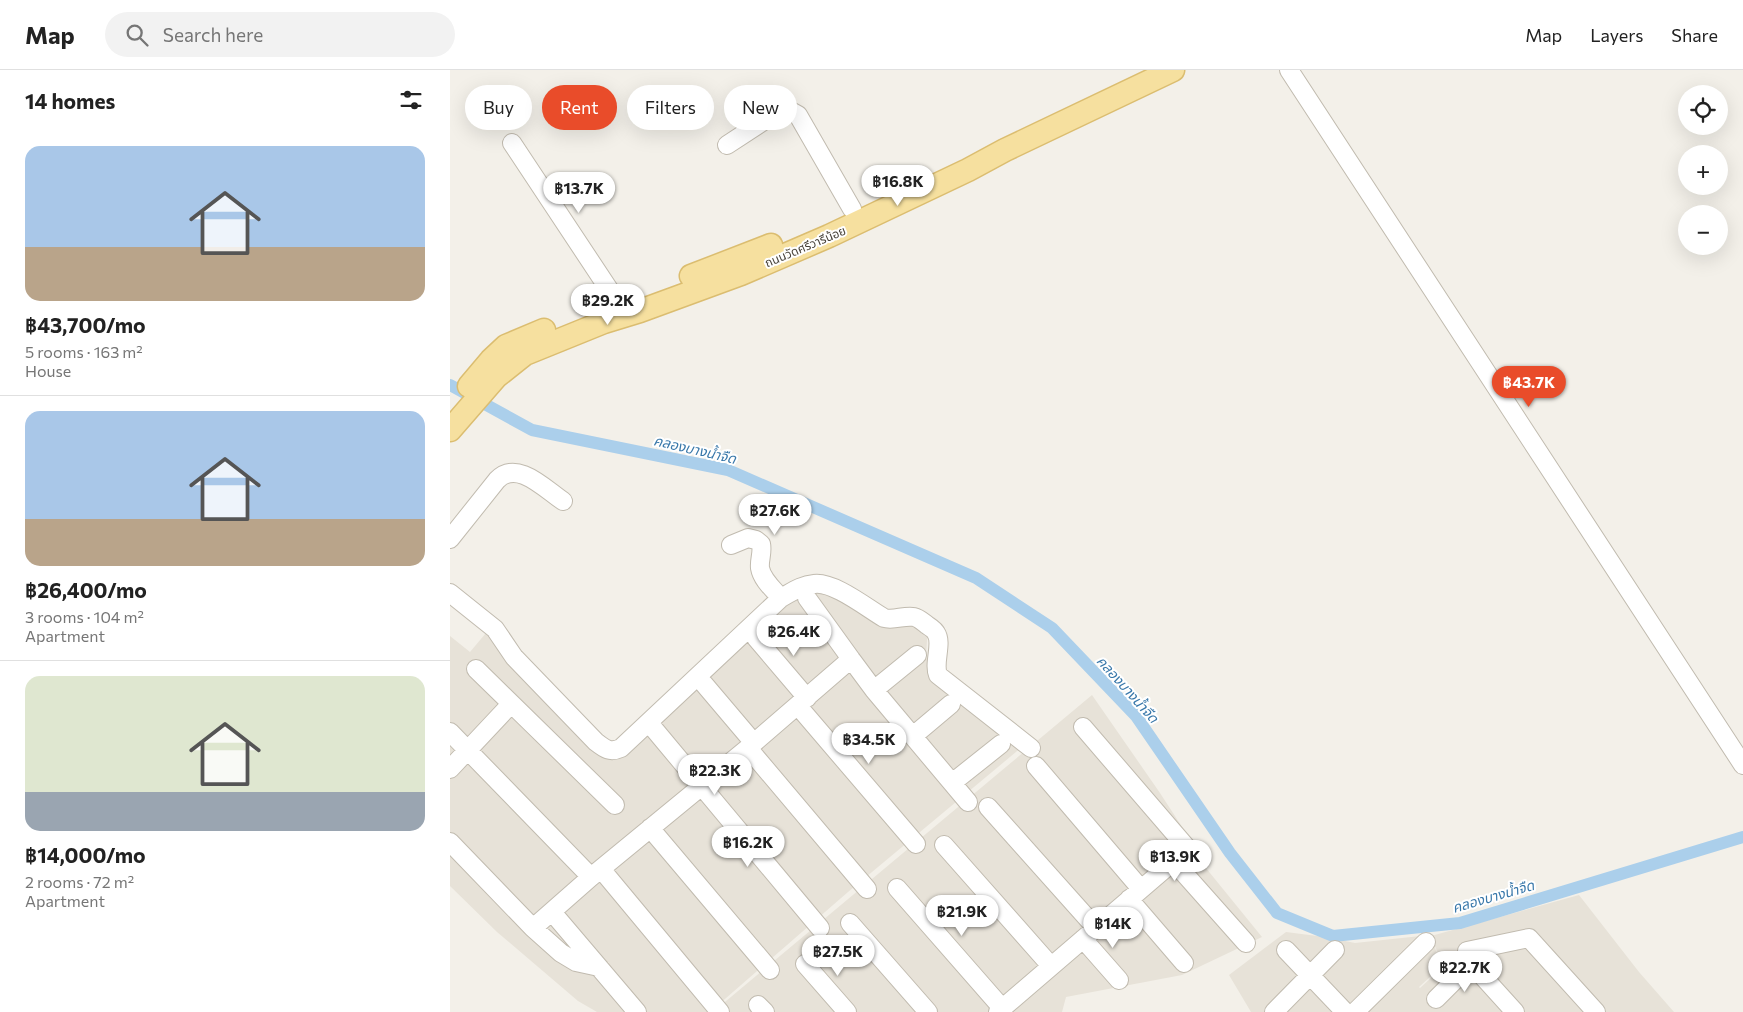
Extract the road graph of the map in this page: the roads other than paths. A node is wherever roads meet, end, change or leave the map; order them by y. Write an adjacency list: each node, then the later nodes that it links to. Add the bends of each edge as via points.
1 (1141, 70): 6 (main road, ถนนวัดศรีวารีน้อย)
2 (1173, 70): 8 (main road, ถนนวัดศรีวารีน้อย, via 829,236 741,274 640,311 604,322)
3 (1289, 70): 34 (street)
4 (512, 143): 7 (street)
5 (726, 145): 6 (street, via 778,111 789,110 798,115)
6 (852, 209): 7 (main road, ถนนวัดศรีวารีน้อย, via 800,234)
7 (618, 304): 8 (main road, ถนนวัดศรีวารีน้อย)
8 (573, 326): 9 (main road, ถนนวัดศรีวารีน้อย, via 506,346); 10 (main road, ถนนวัดศรีวารีน้อย, via 525,354 496,377)
9 (450, 407)
10 (450, 430)
11 (563, 501): 12 (street, via 522,473 509,471 502,474)
12 (450, 539)
13 (731, 546): 15 (street, via 748,538 761,544 760,567)
14 (450, 594): 15 (street, via 495,629 514,657 596,742 609,751 621,748)
15 (781, 598): 32 (street, via 816,583 834,588 889,620 917,617 937,633 936,670 942,679)
16 (807, 598): 19 (street)
17 (756, 638): 23 (street)
18 (917, 655): 22 (street)
19 (851, 659): 22 (street); 23 (street)
20 (476, 669): 24 (street)
21 (704, 684): 31 (street)
22 (874, 690): 29 (street)
23 (802, 702): 31 (street); 44 (street)
24 (511, 704): 33 (street); 40 (street)
25 (951, 704): 29 (street)
26 (1083, 727): 46 (street, via 1188,849)
27 (654, 728): 38 (street)
28 (450, 732): 33 (street)
29 (913, 736): 37 (street)
30 (1001, 744): 37 (street)
31 (751, 746): 38 (street); 49 (street)
32 (1031, 748)
33 (468, 749): 36 (street); 47 (street)
34 (1743, 765)
35 (1036, 766): 50 (street)
36 (450, 769)
37 (952, 783): 39 (street)
38 (700, 786): 42 (street); 54 (street)
39 (968, 802)
40 (615, 805)
41 (988, 807): 55 (street)
42 (650, 828): 47 (street); 65 (street)
43 (450, 842): 53 (street)
44 (916, 844)
45 (944, 845): 63 (street)
46 (1174, 862): 50 (street); 57 (street)
47 (596, 873): 51 (street); 72 (street)
48 (897, 888): 69 (street)
49 (868, 889)
50 (1135, 894): 55 (street); 60 (street)
51 (552, 912): 53 (street); 64 (street)
52 (850, 923): 74 (street)
53 (533, 928): 64 (street, via 576,962)
54 (820, 928)
55 (1090, 934): 63 (street); 67 (street)
56 (1426, 942): 77 (street)
57 (1246, 943)
58 (1286, 950): 66 (street)
59 (1335, 950): 66 (street)
60 (1184, 963)
61 (805, 964): 73 (street)
62 (1471, 964): 68 (street); 70 (street); 78 (street, via 1467,951 1529,938)
63 (1051, 966): 69 (street)
64 (599, 967): 71 (street)
65 (770, 970)
66 (1310, 976): 75 (street); 76 (street)
67 (1119, 980)
68 (1436, 999)
69 (1000, 1010)
70 (1512, 1011)
71 (636, 1012)
72 (720, 1012)
73 (847, 1012)
74 (928, 1012)
75 (1274, 1012)
76 (1344, 1012)
77 (1355, 1012)
78 (1596, 1012)

